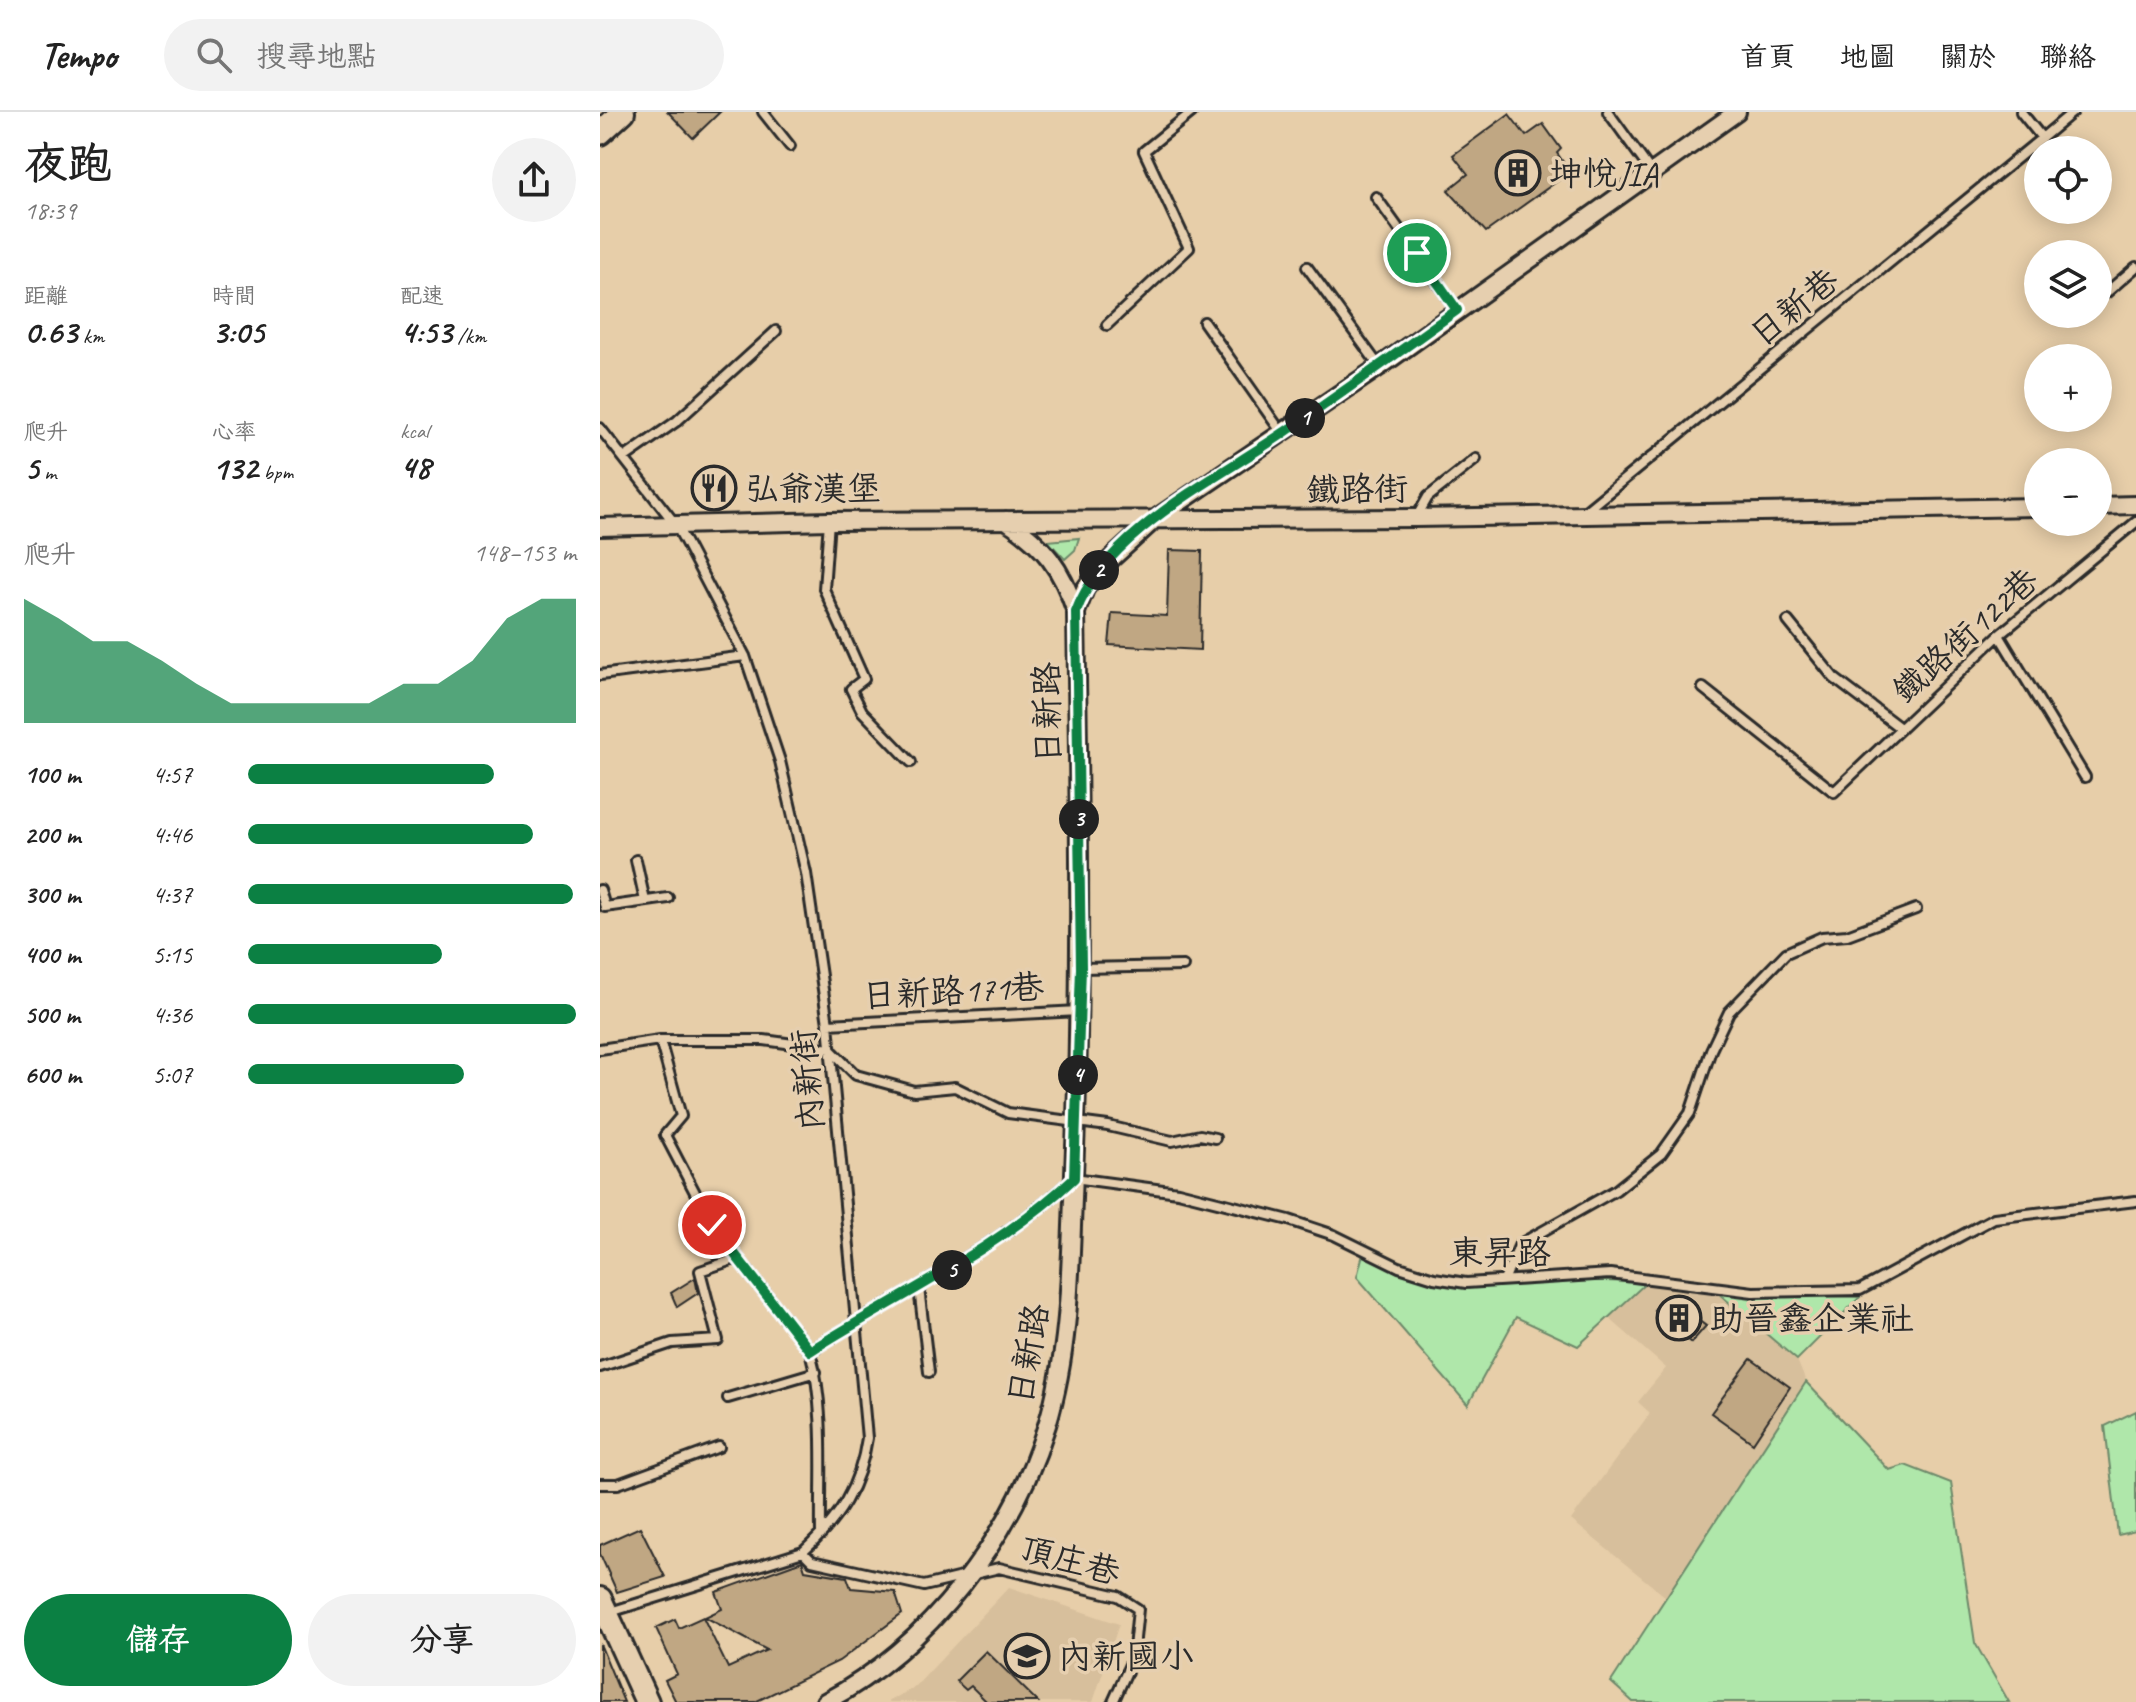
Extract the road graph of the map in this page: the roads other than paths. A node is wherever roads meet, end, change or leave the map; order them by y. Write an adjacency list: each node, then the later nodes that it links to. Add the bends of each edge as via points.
1 (623, 112): 8 (street)
2 (763, 112): 11 (lane)
3 (1192, 112): 20 (lane, via 1144,151 1189,248)
4 (1608, 112): 13 (lane)
5 (1737, 112): 13 (street, 日新路)
6 (2021, 112): 9 (lane)
7 (2073, 112): 10 (lane, 日新巷)
8 (600, 133)
9 (2040, 136)
10 (2044, 136)
11 (790, 146)
12 (2024, 153): 30 (lane, 日新巷)
13 (1652, 173): 18 (street, 日新路)
14 (1376, 197): 18 (lane)
15 (1307, 267): 22 (lane)
16 (2136, 267): 17 (lane)
17 (2112, 288)
18 (1457, 310): 22 (street, 日新路)
19 (1204, 322): 24 (lane)
20 (1107, 325)
21 (776, 331): 25 (lane, via 677,421)
22 (1379, 367): 24 (street, 日新路)
23 (600, 428): 25 (lane, 內新街)
24 (1283, 434): 32 (street, 日新路)
25 (624, 458): 36 (lane, 內新街)
26 (1476, 459): 31 (lane, via 1428,497)
27 (2136, 505): 28 (street)
28 (2112, 506)
29 (2024, 507): 30 (street, 鐵路街)
30 (1579, 516): 31 (street, 鐵路街)
31 (1416, 518): 32 (street, 鐵路街)
32 (1155, 519): 33 (street, 鐵路街); 38 (street, 日新路, via 1100,569)
33 (1005, 520): 34 (street, 鐵路街); 38 (street, via 1051,556)
34 (829, 521): 36 (street, 鐵路街); 45 (lane, via 824,589 864,679 851,689 862,711)
35 (2136, 522): 40 (lane, 鐵路街122巷)
36 (676, 525): 37 (street, 鐵路街); 41 (lane, 內新街)
37 (600, 527)
38 (1076, 612): 53 (street, 日新路)
39 (1788, 621): 44 (lane, via 1834,678)
40 (1999, 635): 44 (lane, 鐵路街122巷); 46 (lane)
41 (745, 656): 42 (lane); 55 (lane, 內新街, via 780,761 806,873)
42 (600, 675)
43 (1703, 688): 44 (lane, 鐵路街122巷, via 1834,792)
44 (1900, 728)
45 (911, 762)
46 (2085, 777)
47 (636, 860): 50 (lane)
48 (600, 890): 50 (lane, via 605,907)
49 (668, 898): 50 (lane)
50 (645, 901)
51 (1916, 909): 64 (lane, via 1786,953 1729,1012 1690,1113 1661,1154 1616,1190 1520,1244)
52 (1183, 966): 53 (lane)
53 (1081, 968): 54 (street, 日新路)
54 (1079, 1011): 55 (lane, 日新路171巷); 59 (street, 日新路)
55 (828, 1024): 58 (lane, 內新街)
56 (660, 1040): 57 (lane); 58 (lane, via 764,1040); 63 (lane, via 681,1116 665,1135 696,1199)
57 (600, 1049)
58 (830, 1049): 59 (lane, via 856,1075 914,1091 955,1087 1008,1113); 66 (lane, 內新街)
59 (1076, 1123): 60 (lane, via 1172,1141 1200,1135); 61 (street, 日新路)
60 (1215, 1138)
61 (1074, 1178): 64 (lane, 東昇路, via 1178,1192 1289,1220 1434,1278 1466,1283); 65 (lane, via 1043,1207); 76 (street, 日新路, via 1068,1324 1053,1404 1029,1473)
62 (2136, 1201): 64 (lane, 東昇路, via 1994,1218 1860,1290 1753,1292 1610,1274)
63 (738, 1258): 67 (lane); 68 (lane, via 700,1271 718,1340 672,1343)
64 (1505, 1278)
65 (919, 1288): 66 (lane); 70 (lane)
66 (855, 1322): 67 (lane); 74 (lane, 內新街, via 865,1452 855,1489)
67 (810, 1351): 69 (lane)
68 (600, 1367)
69 (816, 1372): 71 (lane); 74 (lane)
70 (929, 1372)
71 (728, 1398)
72 (719, 1447): 73 (lane, via 618,1484)
73 (600, 1484)
74 (821, 1535): 75 (lane, 內新街)
75 (803, 1552): 76 (lane, 頂庄巷, via 812,1561 924,1586); 77 (lane, 內新街)
76 (968, 1577): 79 (street, 日新路, via 900,1649); 80 (lane, 頂庄巷, via 999,1568 1118,1596 1138,1609 1133,1658)
77 (603, 1606): 78 (street)
78 (647, 1702)
79 (825, 1702)
80 (1113, 1702)

